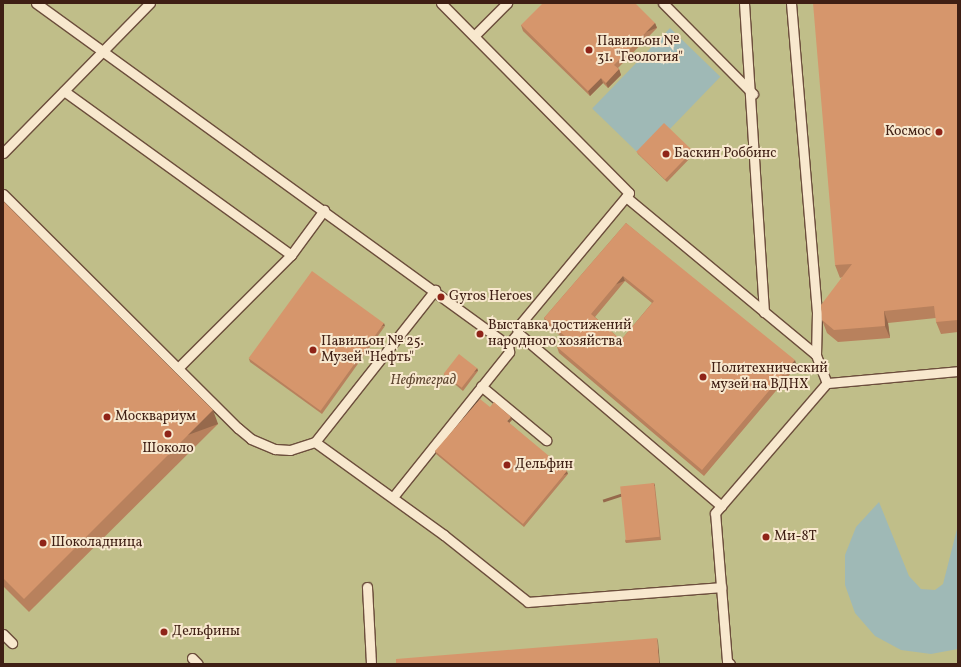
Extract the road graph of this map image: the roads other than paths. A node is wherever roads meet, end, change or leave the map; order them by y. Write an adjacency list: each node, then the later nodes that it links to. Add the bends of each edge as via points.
1 (36, 3): 9 (lane)
2 (150, 3): 9 (lane)
3 (441, 3): 8 (lane)
4 (507, 3): 8 (lane)
5 (663, 3): 11 (lane)
6 (744, 3): 11 (lane)
7 (791, 3): 21 (lane, via 817,312)
8 (474, 36): 14 (lane, via 629,193)
9 (102, 51): 10 (lane); 15 (lane)
10 (64, 91): 12 (lane); 16 (lane)
11 (753, 94): 18 (lane)
12 (3, 153)
13 (3, 194): 22 (lane)
14 (626, 197): 18 (lane); 19 (lane, via 517,328)
15 (324, 210): 16 (lane); 17 (lane)
16 (291, 256): 22 (lane)
17 (435, 290): 20 (lane); 27 (lane)
18 (764, 312): 21 (lane)
19 (518, 333): 20 (lane); 29 (lane)
20 (508, 345): 25 (lane, via 509,352)
21 (816, 355): 24 (lane)
22 (178, 368): 27 (lane, via 257,442 275,449 290,450)
23 (958, 371): 24 (lane)
24 (827, 382): 29 (lane)
25 (481, 386): 26 (lane); 28 (lane)
26 (546, 440)
27 (315, 442): 28 (lane)
28 (393, 496): 31 (lane, via 528,602)
29 (721, 506): 31 (lane, via 715,513)
30 (367, 587): 35 (lane)
31 (721, 587): 34 (lane)
32 (3, 634): 33 (lane, via 12,643)
33 (3, 644)
34 (728, 663)
35 (371, 664)

